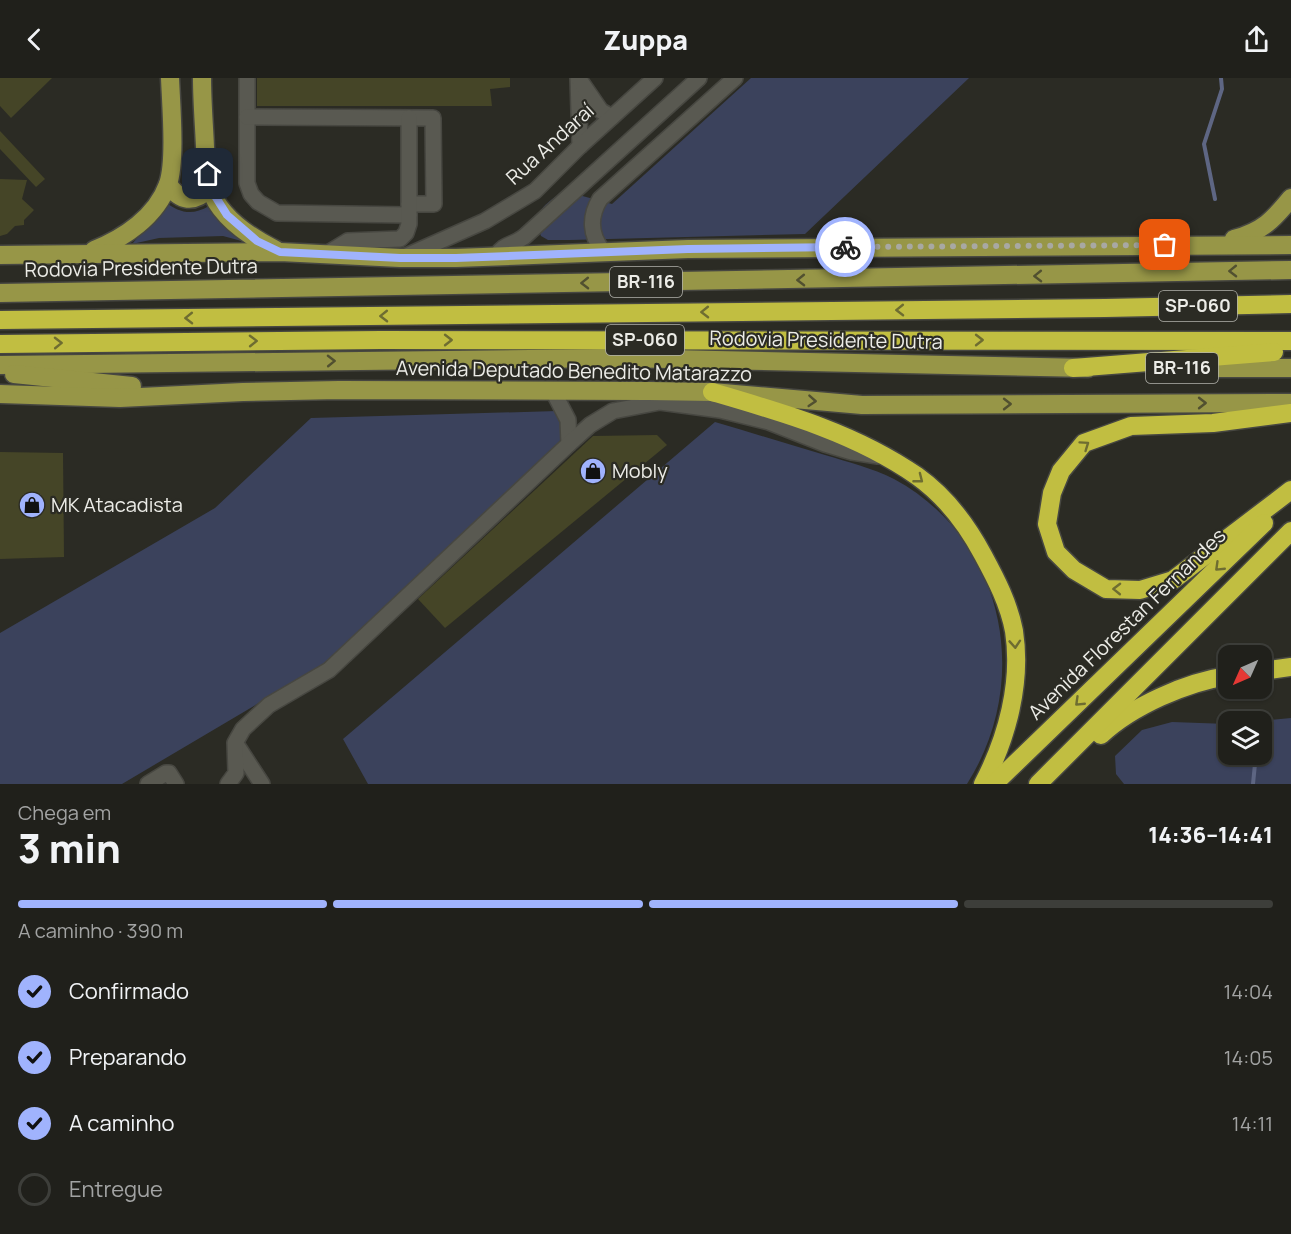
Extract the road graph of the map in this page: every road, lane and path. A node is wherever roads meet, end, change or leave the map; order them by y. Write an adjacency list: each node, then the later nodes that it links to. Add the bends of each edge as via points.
1 (170, 78): 14 (main road)
2 (202, 78): 9 (main road)
3 (210, 78): 9 (street)
4 (247, 78): 10 (street)
5 (579, 78): 11 (street, via 601,111); 13 (street)
6 (655, 78): 11 (street, Rua Andaraí)
7 (699, 78): 25 (street, via 524,237 501,248)
8 (735, 78): 20 (street, via 600,199 593,212 592,226)
9 (202, 97): 15 (main road)
10 (247, 117): 12 (street); 17 (street, via 247,183 250,194 267,208 278,213)
11 (612, 117): 13 (street, Rua Andaraí)
12 (410, 118): 17 (street); 17 (street, via 433,118 434,204)
13 (580, 146): 26 (street, Rua Andaraí, via 535,191 511,207)
14 (168, 184): 15 (main road, via 184,199 196,198); 22 (main road, via 145,218 128,233)
15 (210, 188): 21 (main road, via 238,226)
16 (1291, 198): 18 (main road, via 1271,223 1252,234)
17 (409, 209): 24 (street, via 408,228 400,238 348,241)
18 (1212, 245): 19 (main road); 20 (main road)
19 (1291, 245)
20 (603, 251): 25 (main road)
21 (280, 252): 22 (main road); 24 (main road)
22 (85, 254): 23 (main road)
23 (0, 255)
24 (325, 255): 26 (main road)
25 (496, 256): 26 (main road)
26 (400, 258)
27 (1291, 270): 28 (main road, Rodovia Presidente Dutra / BR-116, one-way to 28)
28 (0, 293)
29 (1291, 304): 30 (highway, Rodovia Presidente Dutra / SP-060, one-way to 30)
30 (0, 321)
31 (1291, 341): 32 (highway, Rodovia Presidente Dutra / SP-060, one-way to 31, via 381,340)
32 (0, 344)
33 (1291, 350): 35 (highway)
34 (0, 365): 35 (main road, Rodovia Presidente Dutra / BR-116, one-way to 35, via 620,358)
35 (1073, 368): 36 (main road, Rodovia Presidente Dutra / BR-116)
36 (1291, 368)
37 (0, 372): 39 (main road, via 108,385)
38 (553, 391): 39 (main road, Avenida Deputado Benedito Matarazzo); 40 (main road, Avenida Deputado Benedito Matarazzo); 44 (street, via 568,420)
39 (243, 392): 41 (main road, Avenida Deputado Benedito Matarazzo, via 120,398)
40 (712, 392): 42 (main road, Avenida Deputado Benedito Matarazzo, one-way to 42, via 862,405); 45 (highway, via 806,420)
41 (0, 394)
42 (1291, 403)
43 (1291, 413): 46 (highway, one-way to 43, via 1173,580 1140,590 1106,589 1074,570 1056,552 1047,524 1052,493 1061,471 1084,443 1131,426 1213,423)
44 (569, 444): 45 (street, via 613,411 660,402 730,412 852,452); 52 (street, via 329,670 269,705 243,729)
45 (884, 457): 57 (highway, one-way to 57, via 918,477 964,522 1000,588 1014,630 1016,670 1011,705 1002,745)
46 (1291, 490)
47 (1291, 497): 58 (highway, Avenida Florestan Fernandes, one-way to 58)
48 (1291, 531): 59 (highway)
49 (1291, 667): 50 (highway)
50 (1272, 670)
51 (1218, 679): 60 (highway, via 1144,705 1108,728)
52 (235, 743): 55 (street, via 236,773); 56 (street)
53 (148, 784): 54 (street, via 169,773)
54 (176, 784)
55 (228, 784)
56 (262, 784)
57 (984, 784)
58 (994, 784)
59 (1038, 784)
60 (1046, 784)

